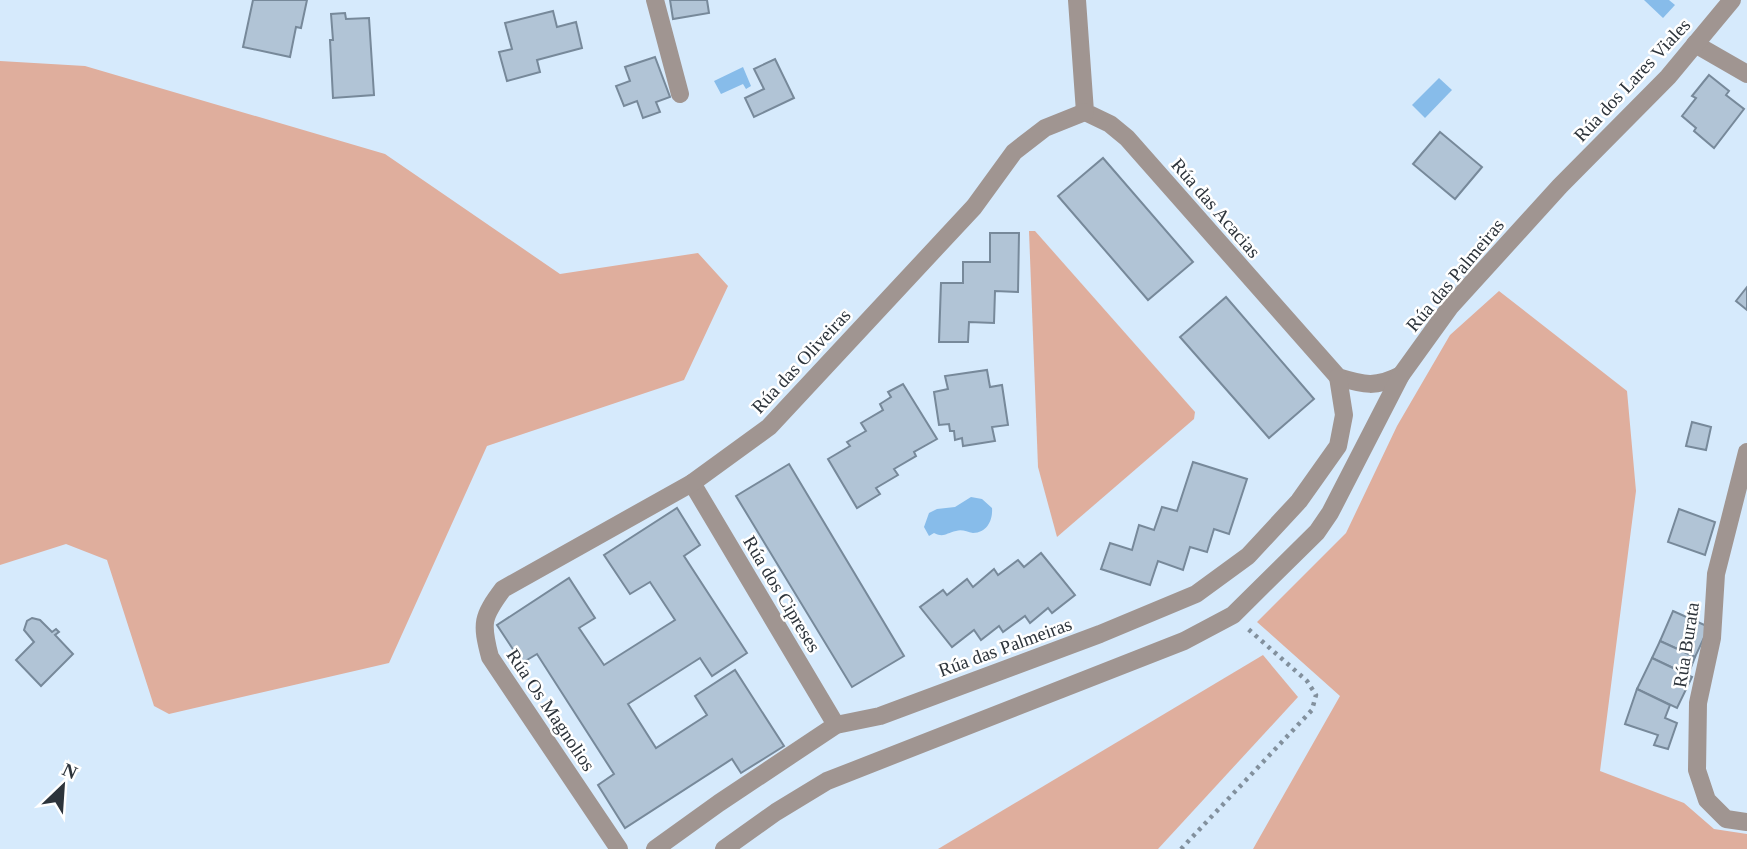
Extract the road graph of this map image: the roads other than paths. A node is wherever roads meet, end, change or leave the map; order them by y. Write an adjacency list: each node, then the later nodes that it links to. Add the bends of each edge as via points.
1 (655, 0): 6 (street)
2 (1077, 0): 7 (street)
3 (1732, 0): 4 (street, Rúa dos Lares Viales)
4 (1695, 44): 5 (street); 8 (street, Rúa dos Lares Viales)
5 (1747, 74)
6 (680, 94)
7 (1085, 112): 10 (street, Rúa das Acacias, via 1127,138); 14 (street, Rúa das Oliveiras, via 1045,128 1014,152 974,207 769,427)
8 (1560, 186): 9 (street, Rúa das Palmeiras, via 1450,307)
9 (1401, 375): 10 (street, via 1381,385); 11 (street, Rúa das Palmeiras)
10 (1338, 377): 12 (street, Rúa das Palmeiras, via 1344,415)
11 (1369, 433): 12 (street); 20 (street, Rúa das Palmeiras, via 1317,532 1233,615 1184,641 827,781)
12 (1338, 446): 16 (street, Rúa das Palmeiras, via 1298,501 1248,556 1196,594 880,716)
13 (1747, 452): 17 (street, Rúa Burata, via 1716,574 1712,638 1698,703 1698,770 1707,800 1727,819)
14 (692, 483): 15 (street, Rúa das Oliveiras); 16 (street, Rúa dos Cipreses)
15 (503, 589): 18 (street, Rúa Os Magnolios, via 487,611 484,633 490,657)
16 (836, 725): 19 (street, Rúa das Palmeiras)
17 (1747, 822)
18 (619, 849)
19 (655, 849)
20 (724, 849)

